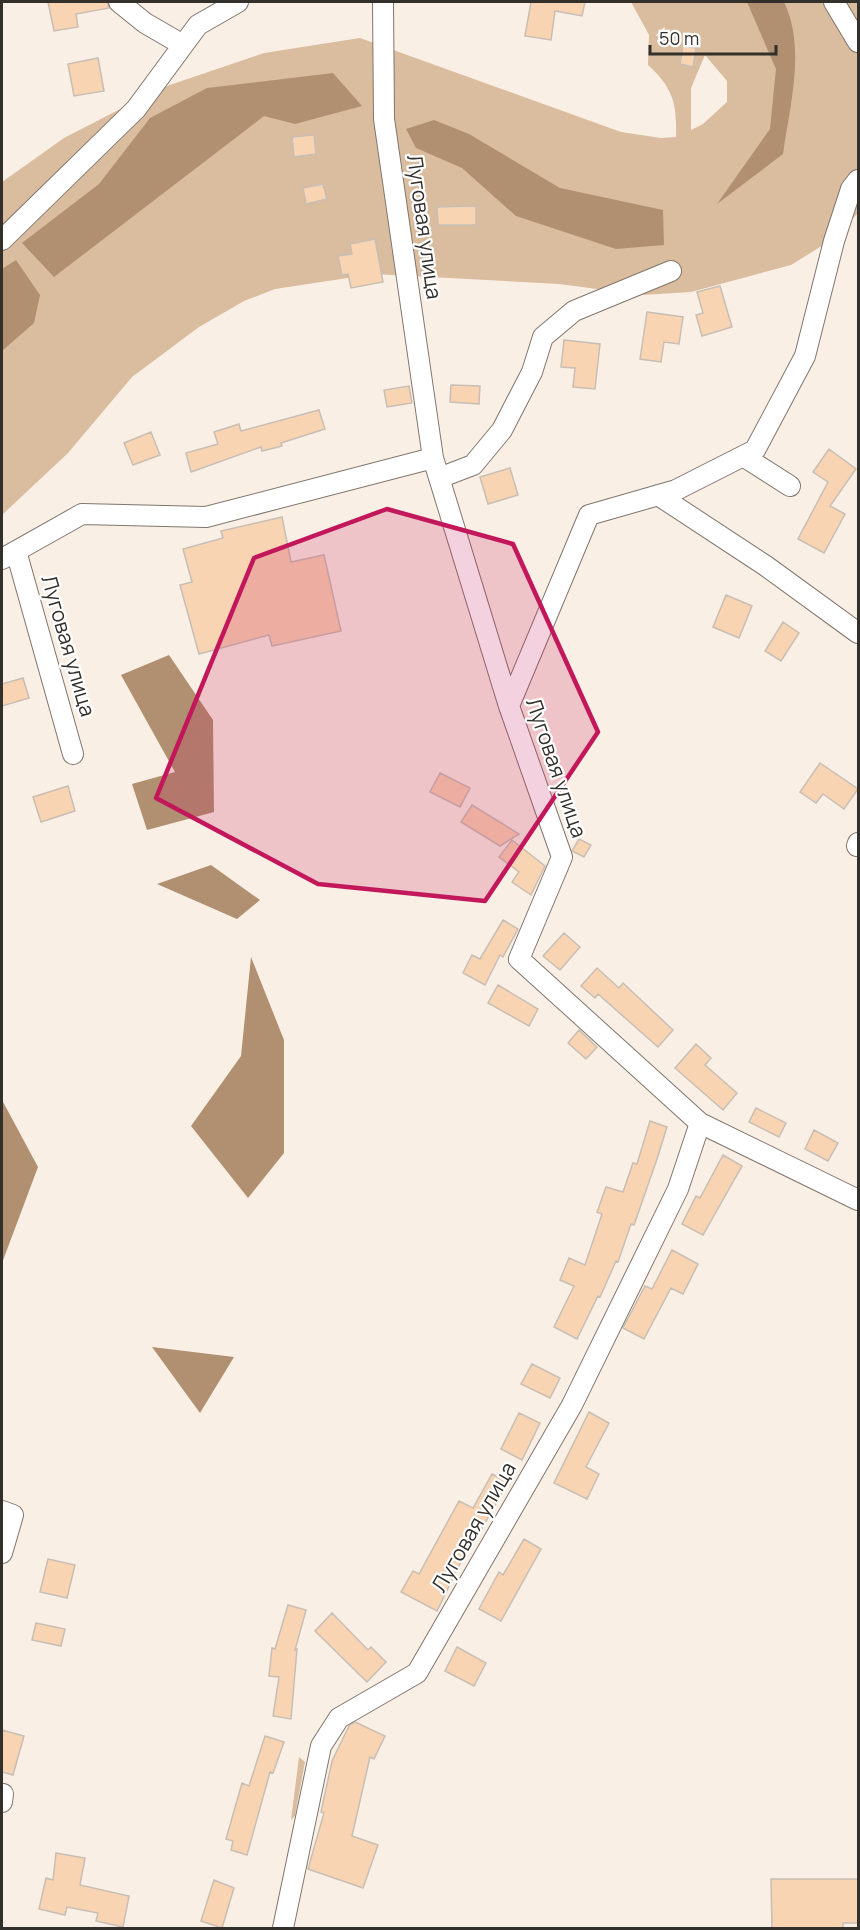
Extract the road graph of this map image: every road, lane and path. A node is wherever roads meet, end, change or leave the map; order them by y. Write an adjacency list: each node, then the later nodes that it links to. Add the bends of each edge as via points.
1 (119, 2): 6 (street)
2 (238, 2): 6 (street, via 198,25)
3 (383, 2): 11 (street, Луговая улица, via 384,119)
4 (834, 2): 5 (street)
5 (858, 42)
6 (183, 45): 8 (street, via 136,109)
7 (858, 180): 10 (street, via 851,189 834,241 805,356 755,450)
8 (2, 240)
9 (670, 271): 12 (street, via 574,311 543,337 532,372 502,430 473,465)
10 (743, 456): 13 (street); 14 (street)
11 (433, 458): 12 (street, Луговая улица); 15 (street, Луговая улица, via 206,517 82,514)
12 (439, 478): 17 (street, Луговая улица)
13 (790, 486)
14 (658, 495): 16 (street); 17 (street, via 589,515)
15 (9, 555): 18 (street, Луговая улица)
16 (858, 633)
17 (509, 706): 19 (street, Луговая улица, via 562,857 519,959)
18 (73, 754)
19 (700, 1123): 20 (street, Луговая улица); 23 (street, Луговая улица, via 678,1189 572,1405 417,1673 339,1718 321,1746)
20 (858, 1200)
21 (2, 1511): 22 (street, via 13,1515)
22 (2, 1553)
23 (283, 1929)

